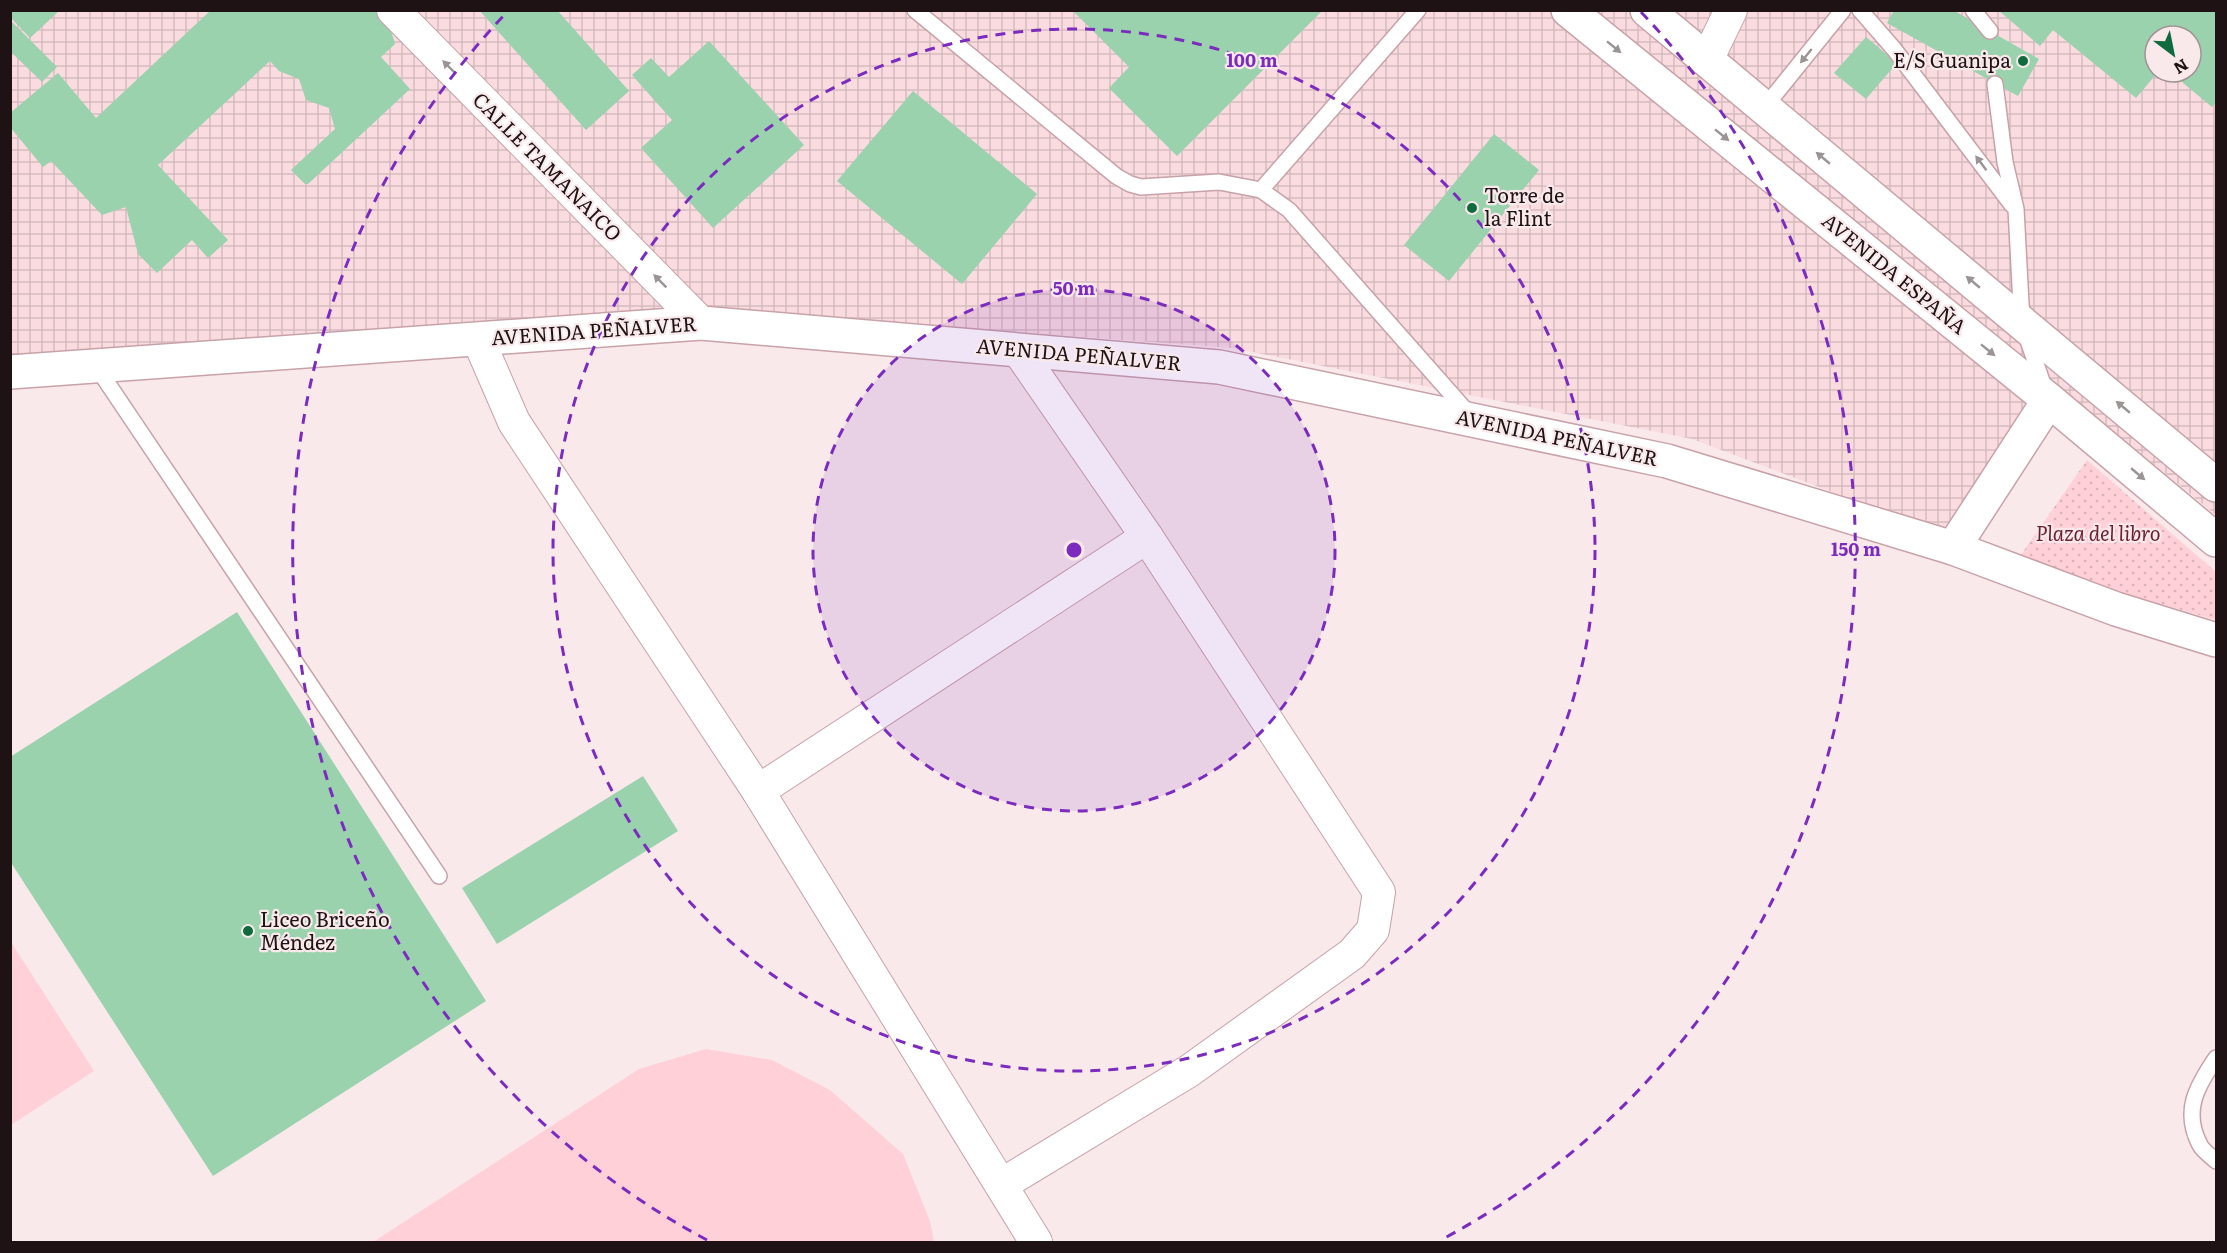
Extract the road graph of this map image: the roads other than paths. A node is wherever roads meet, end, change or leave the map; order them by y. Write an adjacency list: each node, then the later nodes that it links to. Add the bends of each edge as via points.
1 (393, 10): 16 (street, CALLE TAMANAICO, one-way to 1)
2 (915, 10): 14 (lane, via 1130,184 1142,187 1219,182)
3 (1418, 10): 14 (lane)
4 (1569, 10): 22 (main road, AVENIDA ESPAÑA, one-way to 22)
5 (1647, 10): 11 (main road)
6 (1731, 10): 11 (street)
7 (1843, 10): 13 (lane, one-way to 13)
8 (1860, 10): 15 (lane, one-way to 8)
9 (1973, 10): 10 (lane)
10 (1990, 31)
11 (1707, 60): 13 (main road)
12 (1995, 84): 15 (lane)
13 (1764, 108): 17 (main road, one-way to 13)
14 (1261, 190): 23 (lane, via 1289,210)
15 (2016, 210): 17 (lane)
16 (701, 323): 18 (main road, AVENIDA PEÑALVER); 19 (main road, AVENIDA PEÑALVER)
17 (2022, 323): 22 (lane); 24 (main road, one-way to 17)
18 (478, 339): 20 (main road, AVENIDA PEÑALVER); 31 (street, via 514,422)
19 (1018, 350): 23 (main road, AVENIDA PEÑALVER, via 1219,367); 25 (street)
20 (96, 366): 21 (main road, AVENIDA PEÑALVER); 32 (lane)
21 (10, 372)
22 (2049, 400): 26 (main road, AVENIDA ESPAÑA, one-way to 26); 27 (main road)
23 (1475, 420): 27 (main road, AVENIDA PEÑALVER, via 1667,461)
24 (2217, 485)
25 (1147, 537): 31 (street); 35 (street, via 1379,892 1373,930 1352,954 1189,1071)
26 (2217, 540)
27 (1953, 548): 28 (main road, AVENIDA PEÑALVER)
28 (2116, 609): 29 (main road); 30 (main road)
29 (2217, 640)
30 (2217, 656)
31 (758, 791): 35 (street)
32 (440, 876)
33 (2217, 1058): 34 (lane, via 2202,1079 2190,1112 2200,1146)
34 (2217, 1161)
35 (1000, 1185): 36 (street)
36 (1036, 1242)

